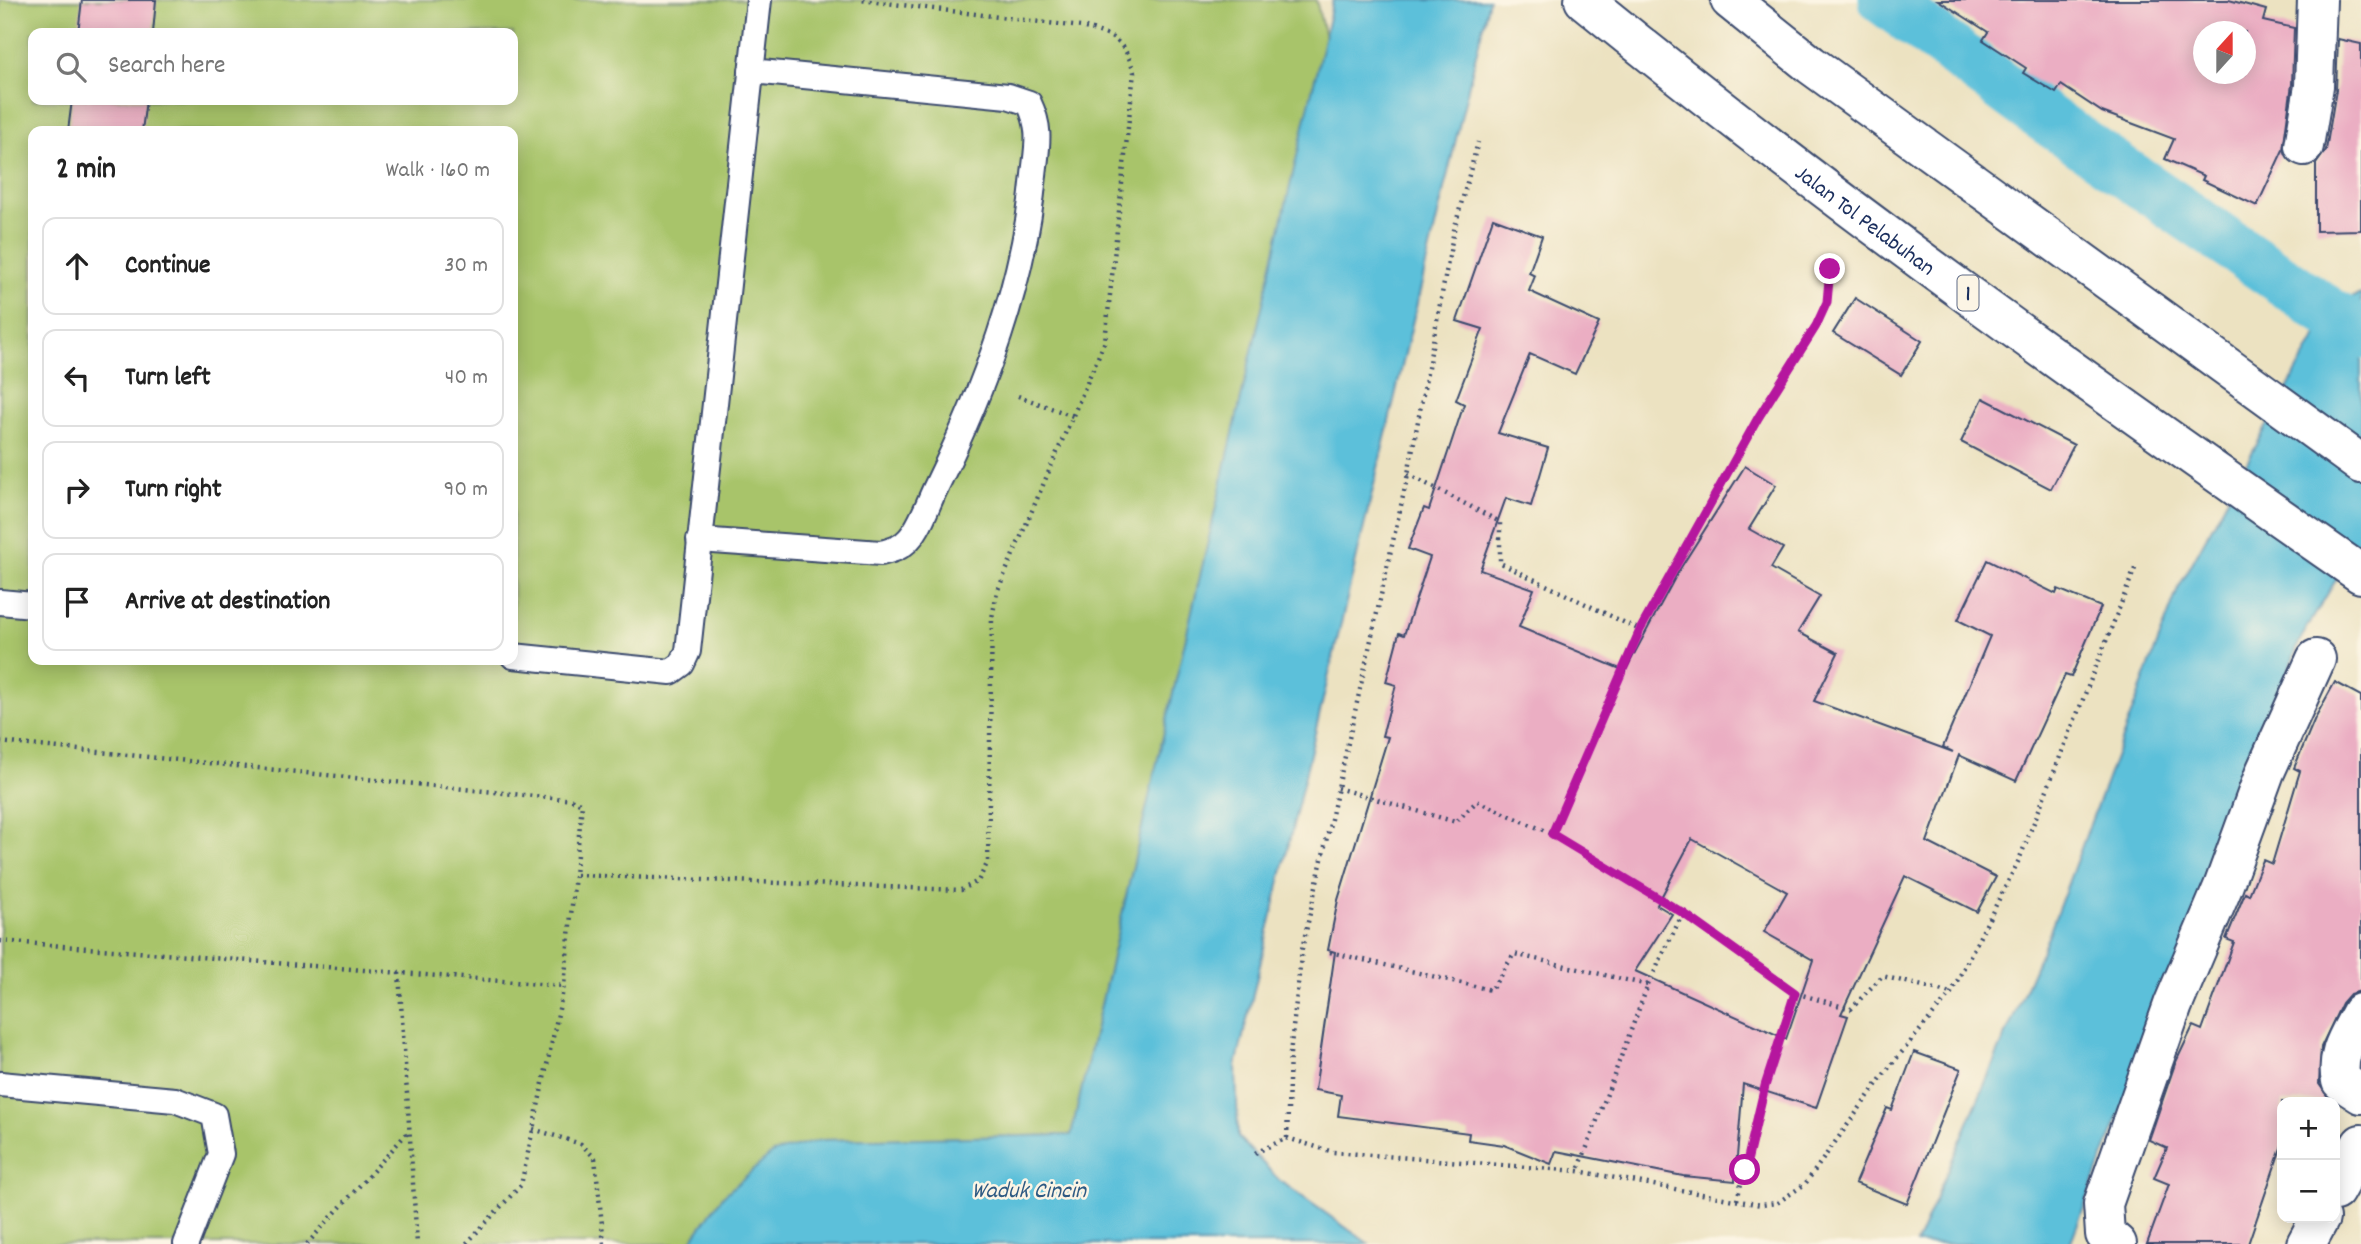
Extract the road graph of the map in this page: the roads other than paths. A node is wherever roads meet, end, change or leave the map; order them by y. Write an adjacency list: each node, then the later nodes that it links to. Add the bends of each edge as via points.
1 (759, 0): 5 (lane)
2 (1584, 0): 9 (main road, Jalan Tol Pelabuhan / 1, via 1786,159 1992,312)
3 (1730, 0): 7 (main road, via 1811,65)
4 (2317, 0): 6 (main road, via 2314,86)
5 (751, 72): 8 (lane); 8 (lane, via 1008,96 1029,103 1039,123 1030,215 1016,283 981,382 911,538 898,549 881,553)
6 (2304, 146)
7 (2361, 464)
8 (699, 540): 12 (lane, via 688,651 682,664 671,672)
9 (2361, 574)
10 (0, 602): 11 (lane)
11 (28, 605)
12 (518, 657)
13 (2316, 659): 21 (main road, via 2264,772 2223,887 2173,1005 2103,1204 2105,1234)
14 (2361, 1013): 16 (main road, via 2339,1055 2338,1068 2341,1081)
15 (0, 1084): 20 (lane, via 175,1100 214,1115 220,1154)
16 (2361, 1094)
17 (2361, 1144): 18 (main road)
18 (2340, 1182)
19 (2317, 1223): 22 (main road)
20 (186, 1244)
21 (2117, 1244)
22 (2306, 1244)

